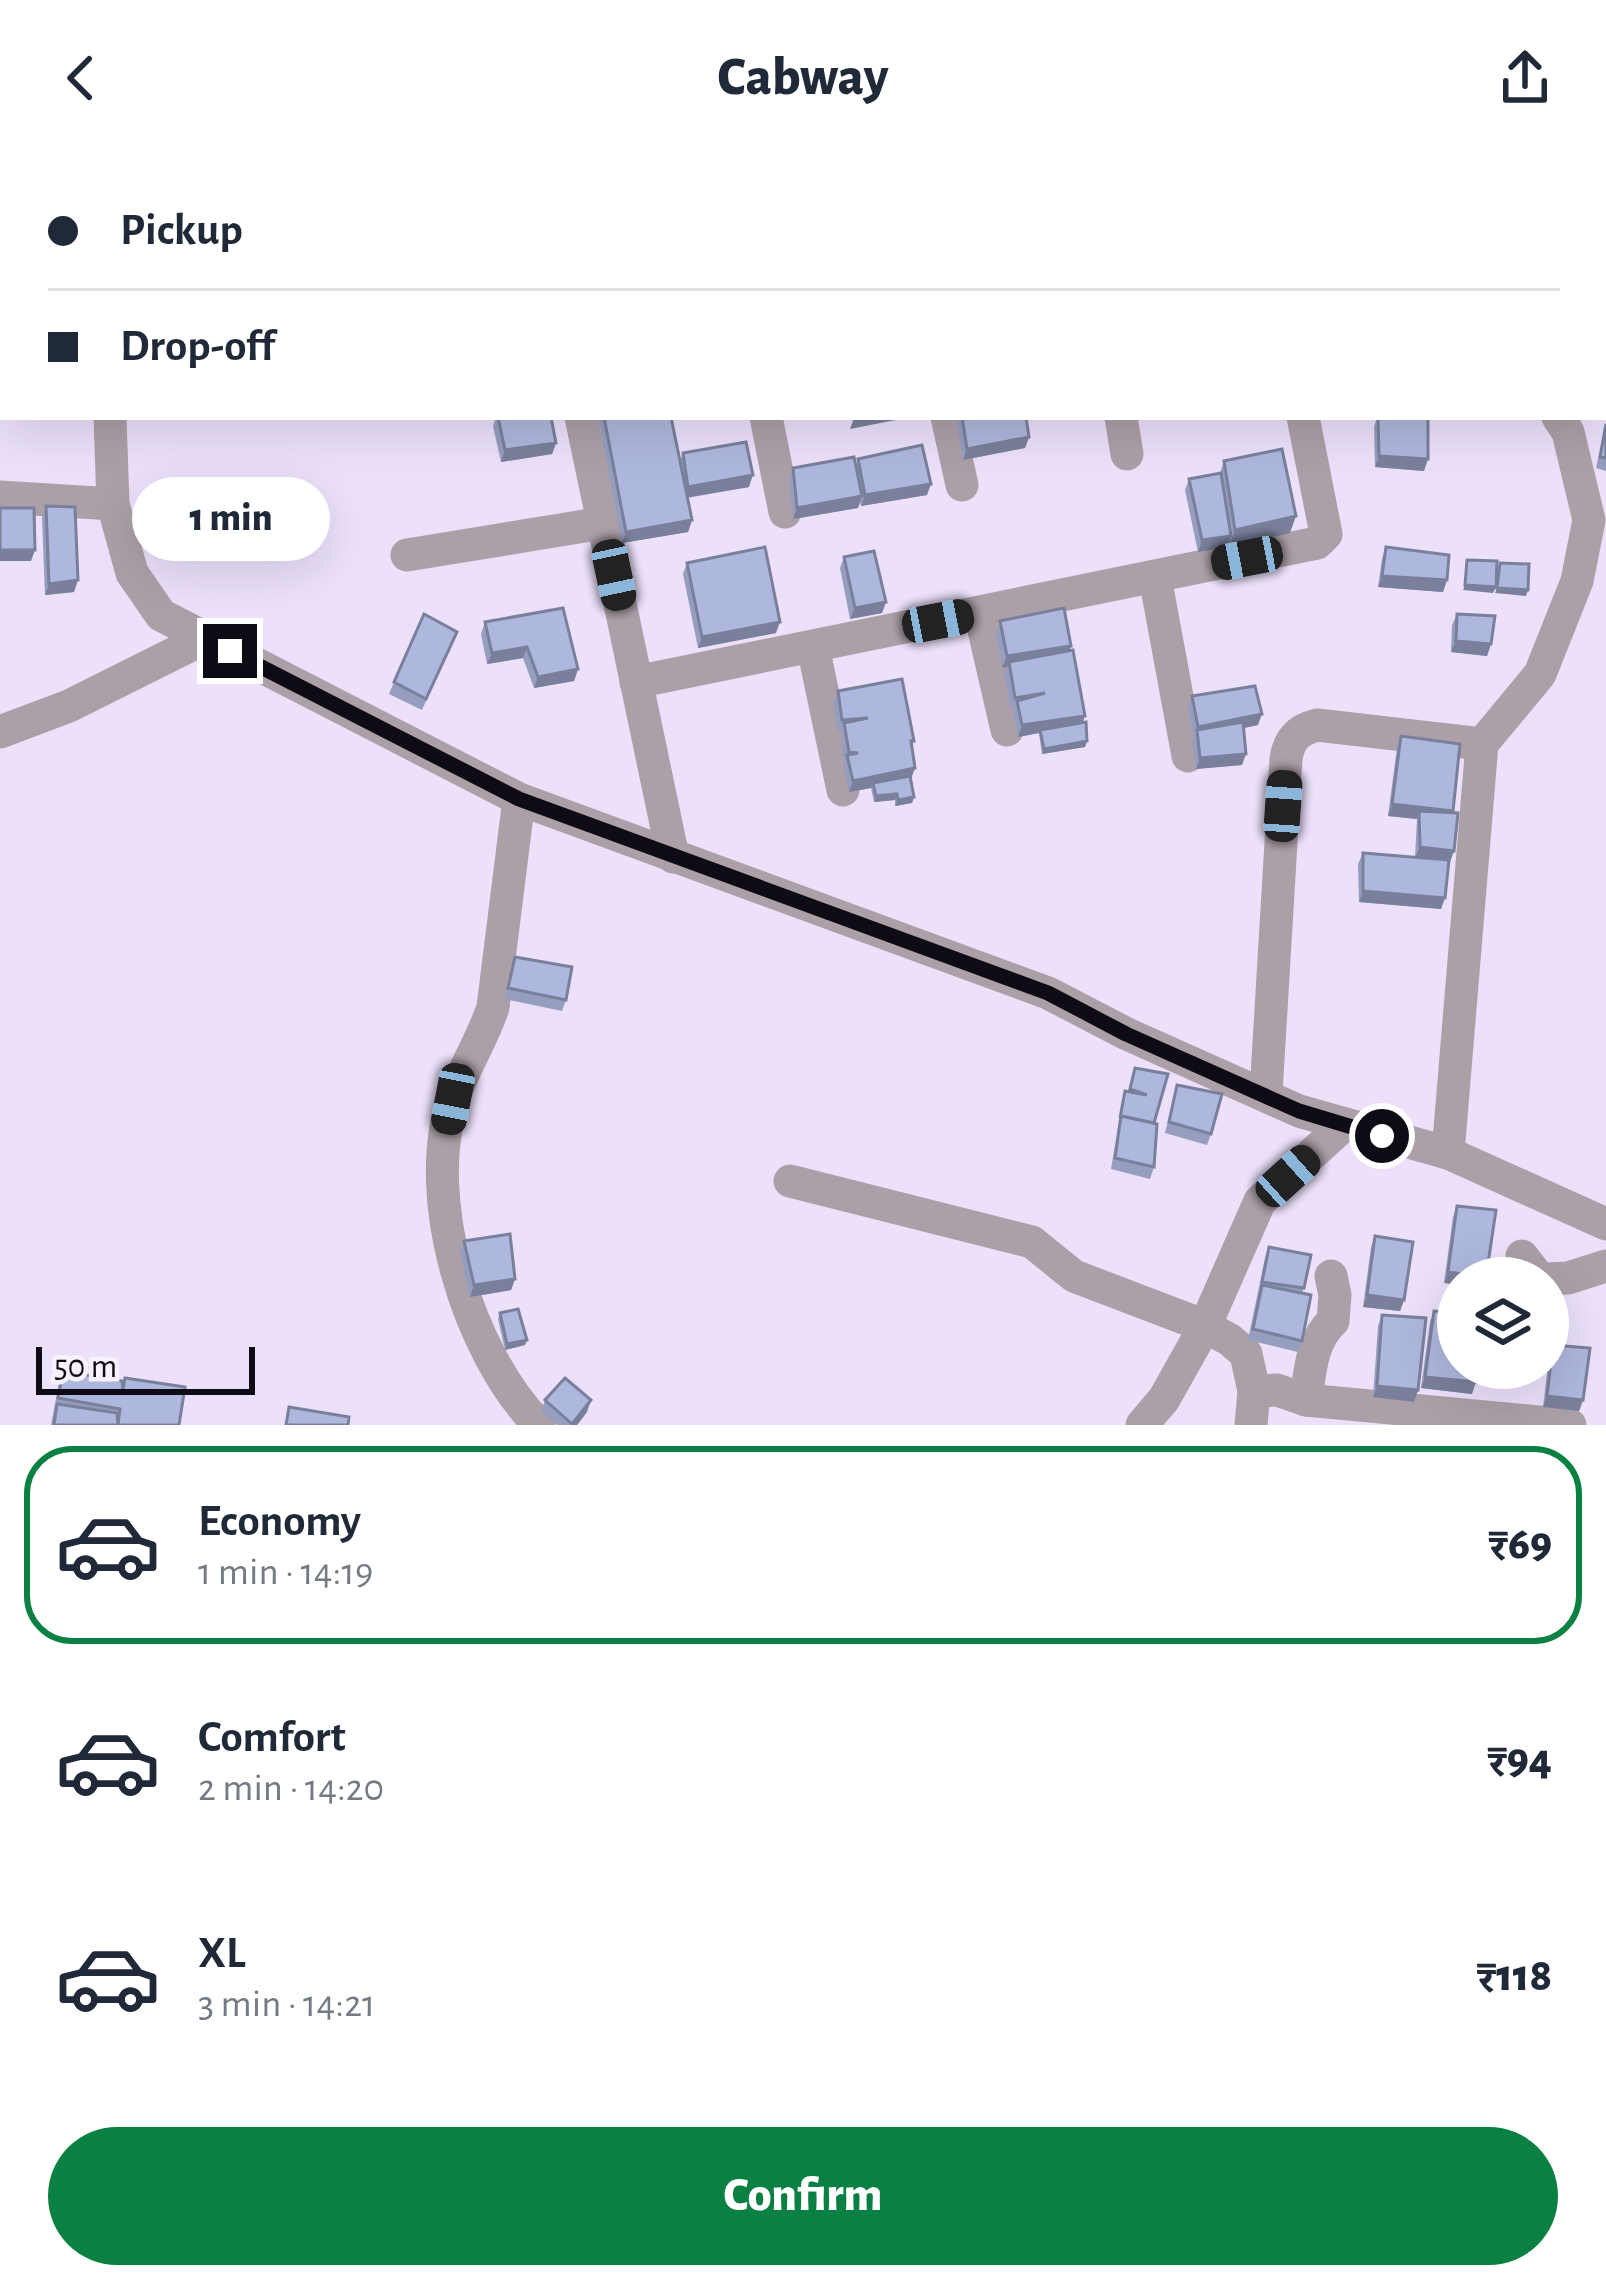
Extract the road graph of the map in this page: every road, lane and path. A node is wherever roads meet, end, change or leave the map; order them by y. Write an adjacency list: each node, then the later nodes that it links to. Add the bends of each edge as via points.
1 (110, 420): 11 (street)
2 (582, 420): 14 (street)
3 (767, 420): 12 (street)
4 (948, 420): 9 (street)
5 (1121, 420): 8 (street)
6 (1560, 420): 13 (street)
7 (1305, 429): 16 (street, via 1326,534 1317,543)
8 (1127, 454)
9 (962, 484)
10 (0, 496): 11 (street)
11 (113, 504): 18 (street, via 132,573 161,615)
12 (785, 512)
13 (1597, 520): 23 (street, via 1540,674)
14 (608, 548): 15 (street); 20 (street)
15 (406, 555)
16 (1155, 577): 17 (street); 24 (street)
17 (980, 613): 19 (street); 21 (street)
18 (203, 639): 22 (street); 26 (street)
19 (812, 646): 20 (street); 25 (street)
20 (636, 682): 27 (street)
21 (1006, 730)
22 (0, 732)
23 (1483, 744): 28 (street, via 1317,725 1293,738); 30 (street)
24 (1188, 756)
25 (843, 790)
26 (519, 799): 27 (street); 39 (street, via 494,1007 448,1125 446,1224 466,1311)
27 (673, 857): 28 (street, via 1048,993)
28 (1266, 1093): 29 (street)
29 (1345, 1124): 30 (street); 36 (street, via 1259,1202)
30 (1448, 1153): 32 (street)
31 (790, 1181): 36 (street, via 1032,1243 1074,1276)
32 (1606, 1224)
33 (1606, 1266): 35 (street)
34 (1330, 1276): 37 (street, via 1333,1321 1314,1350)
35 (1569, 1279)
36 (1204, 1326): 38 (street, via 1246,1354); 40 (street)
37 (1306, 1400): 38 (street, via 1277,1390); 41 (street)
38 (1252, 1408)
39 (539, 1425)
40 (1142, 1425)
41 (1570, 1425)

